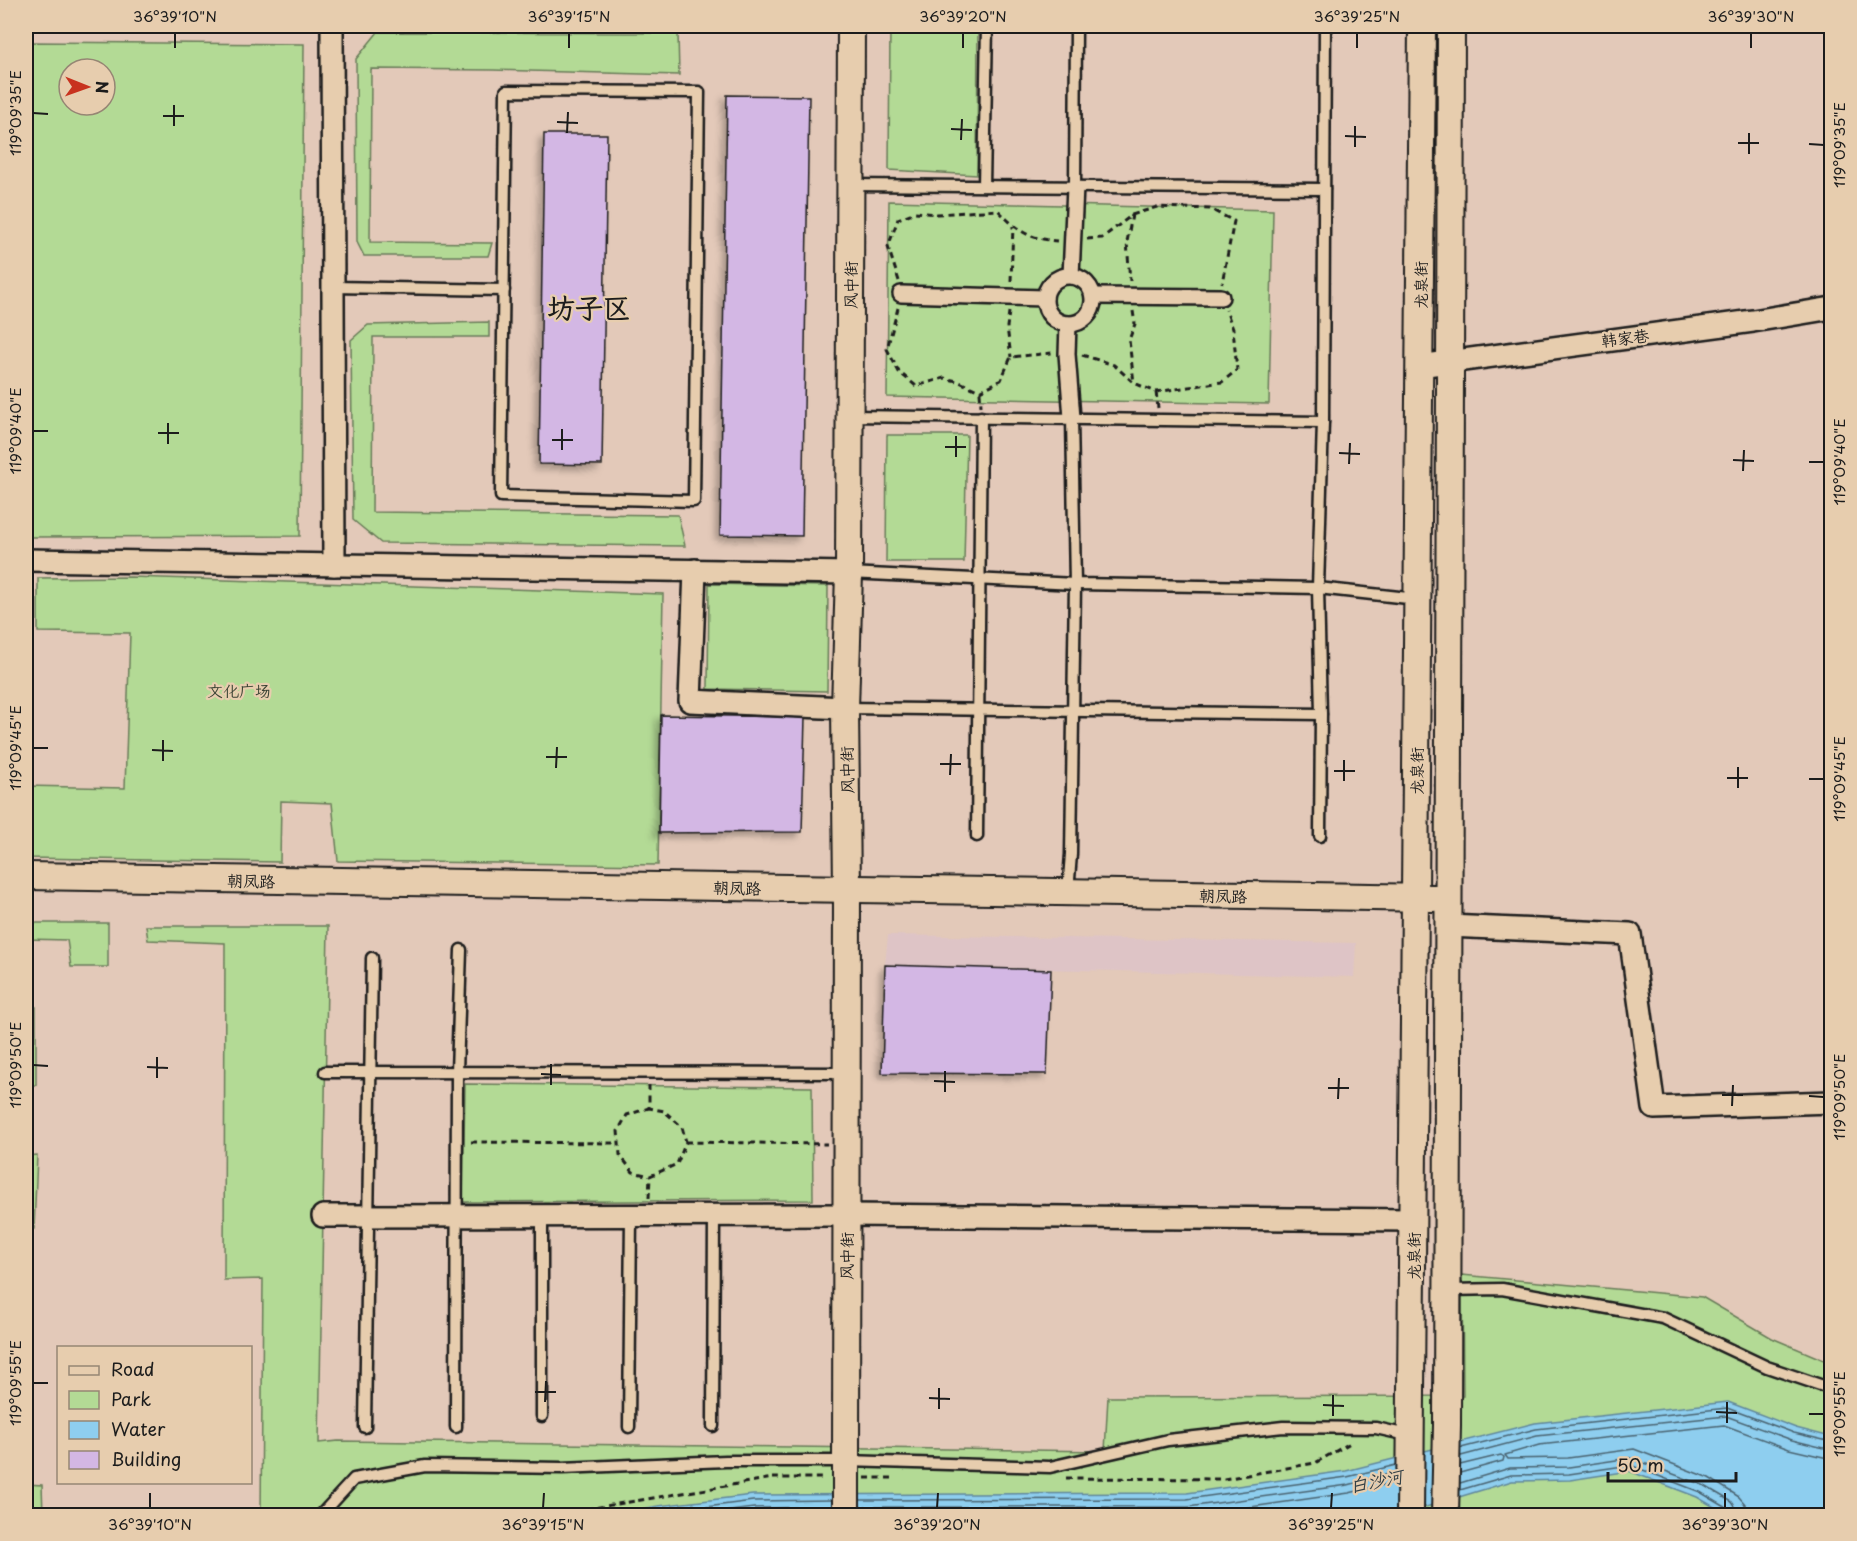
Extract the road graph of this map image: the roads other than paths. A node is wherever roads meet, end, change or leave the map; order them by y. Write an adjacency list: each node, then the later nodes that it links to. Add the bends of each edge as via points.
1 (332, 26): 13 (street)
2 (851, 26): 8 (street, 风中街)
3 (987, 26): 9 (lane)
4 (1076, 26): 10 (lane)
5 (1325, 26): 11 (lane)
6 (1422, 26): 22 (street, 龙泉街)
7 (1451, 26): 21 (street, 龙泉街)
8 (850, 185): 9 (lane); 23 (street, 风中街)
9 (984, 186): 10 (lane)
10 (1075, 187): 11 (lane); 12 (street)
11 (1324, 189): 26 (lane)
12 (1071, 276): 16 (street, via 1086,282); 18 (street, via 1057,279)
13 (333, 287): 14 (lane); 28 (street)
14 (504, 290): 14 (lane, via 501,495 694,501 699,92 506,91)
15 (901, 294): 18 (street)
16 (1093, 296): 17 (street); 20 (street, via 1087,316)
17 (1221, 297)
18 (1045, 298): 20 (street, via 1054,318)
19 (1832, 308): 21 (street, 韩家巷)
20 (1068, 324): 25 (street)
21 (1450, 360): 22 (street, 韩家巷); 45 (street, 龙泉街)
22 (1419, 366): 34 (street, 龙泉街)
23 (849, 416): 24 (lane); 30 (street, 风中街)
24 (981, 417): 25 (lane); 31 (lane)
25 (1072, 417): 26 (lane); 32 (lane)
26 (1323, 422): 33 (lane)
27 (26, 560): 28 (street)
28 (334, 565): 29 (street)
29 (695, 570): 30 (street); 35 (street, via 690,701)
30 (849, 573): 31 (lane); 35 (street, 风中街)
31 (980, 579): 32 (lane); 36 (lane)
32 (1075, 584): 33 (lane); 37 (lane)
33 (1318, 588): 34 (lane); 38 (lane)
34 (1418, 598): 44 (street, 龙泉街)
35 (845, 708): 36 (lane); 42 (street, 风中街)
36 (978, 709): 37 (lane); 39 (lane)
37 (1073, 710): 38 (lane); 43 (lane)
38 (1321, 714): 40 (lane)
39 (977, 836)
40 (1320, 836)
41 (26, 876): 42 (street, 朝凤路)
42 (847, 889): 43 (street, 朝凤路); 52 (street, 风中街)
43 (1068, 892): 44 (street, 朝凤路)
44 (1416, 898): 45 (street, 朝凤路); 61 (street, 龙泉街)
45 (1448, 898): 46 (street, 龙泉街)
46 (1448, 926): 53 (street, via 1630,934 1654,1108); 62 (street, 龙泉街)
47 (461, 950): 51 (lane)
48 (372, 958): 50 (lane)
49 (325, 1072): 50 (lane)
50 (369, 1072): 51 (lane); 54 (lane)
51 (457, 1072): 52 (lane); 55 (lane)
52 (847, 1073): 59 (street, 风中街)
53 (1832, 1102)
54 (369, 1215): 55 (street); 60 (street); 66 (lane)
55 (455, 1215): 56 (street); 68 (lane)
56 (542, 1215): 57 (street); 64 (lane)
57 (631, 1215): 58 (street); 67 (lane)
58 (714, 1215): 59 (street); 65 (lane)
59 (846, 1215): 61 (street); 70 (street, 风中街)
60 (323, 1216)
61 (1413, 1220): 69 (street, 龙泉街)
62 (1448, 1290): 63 (lane, via 1502,1288 1663,1318 1767,1367); 74 (street, 龙泉街)
63 (1832, 1389)
64 (542, 1416)
65 (713, 1426)
66 (365, 1427)
67 (629, 1427)
68 (456, 1428)
69 (1412, 1437): 70 (lane, via 1376,1428 1283,1427 1168,1440 1050,1467); 73 (street, 龙泉街)
70 (846, 1464): 71 (lane, via 726,1461 562,1468 425,1466 354,1479); 72 (street, 风中街, bridge)
71 (320, 1515)
72 (846, 1515)
73 (1410, 1515)
74 (1445, 1515)

